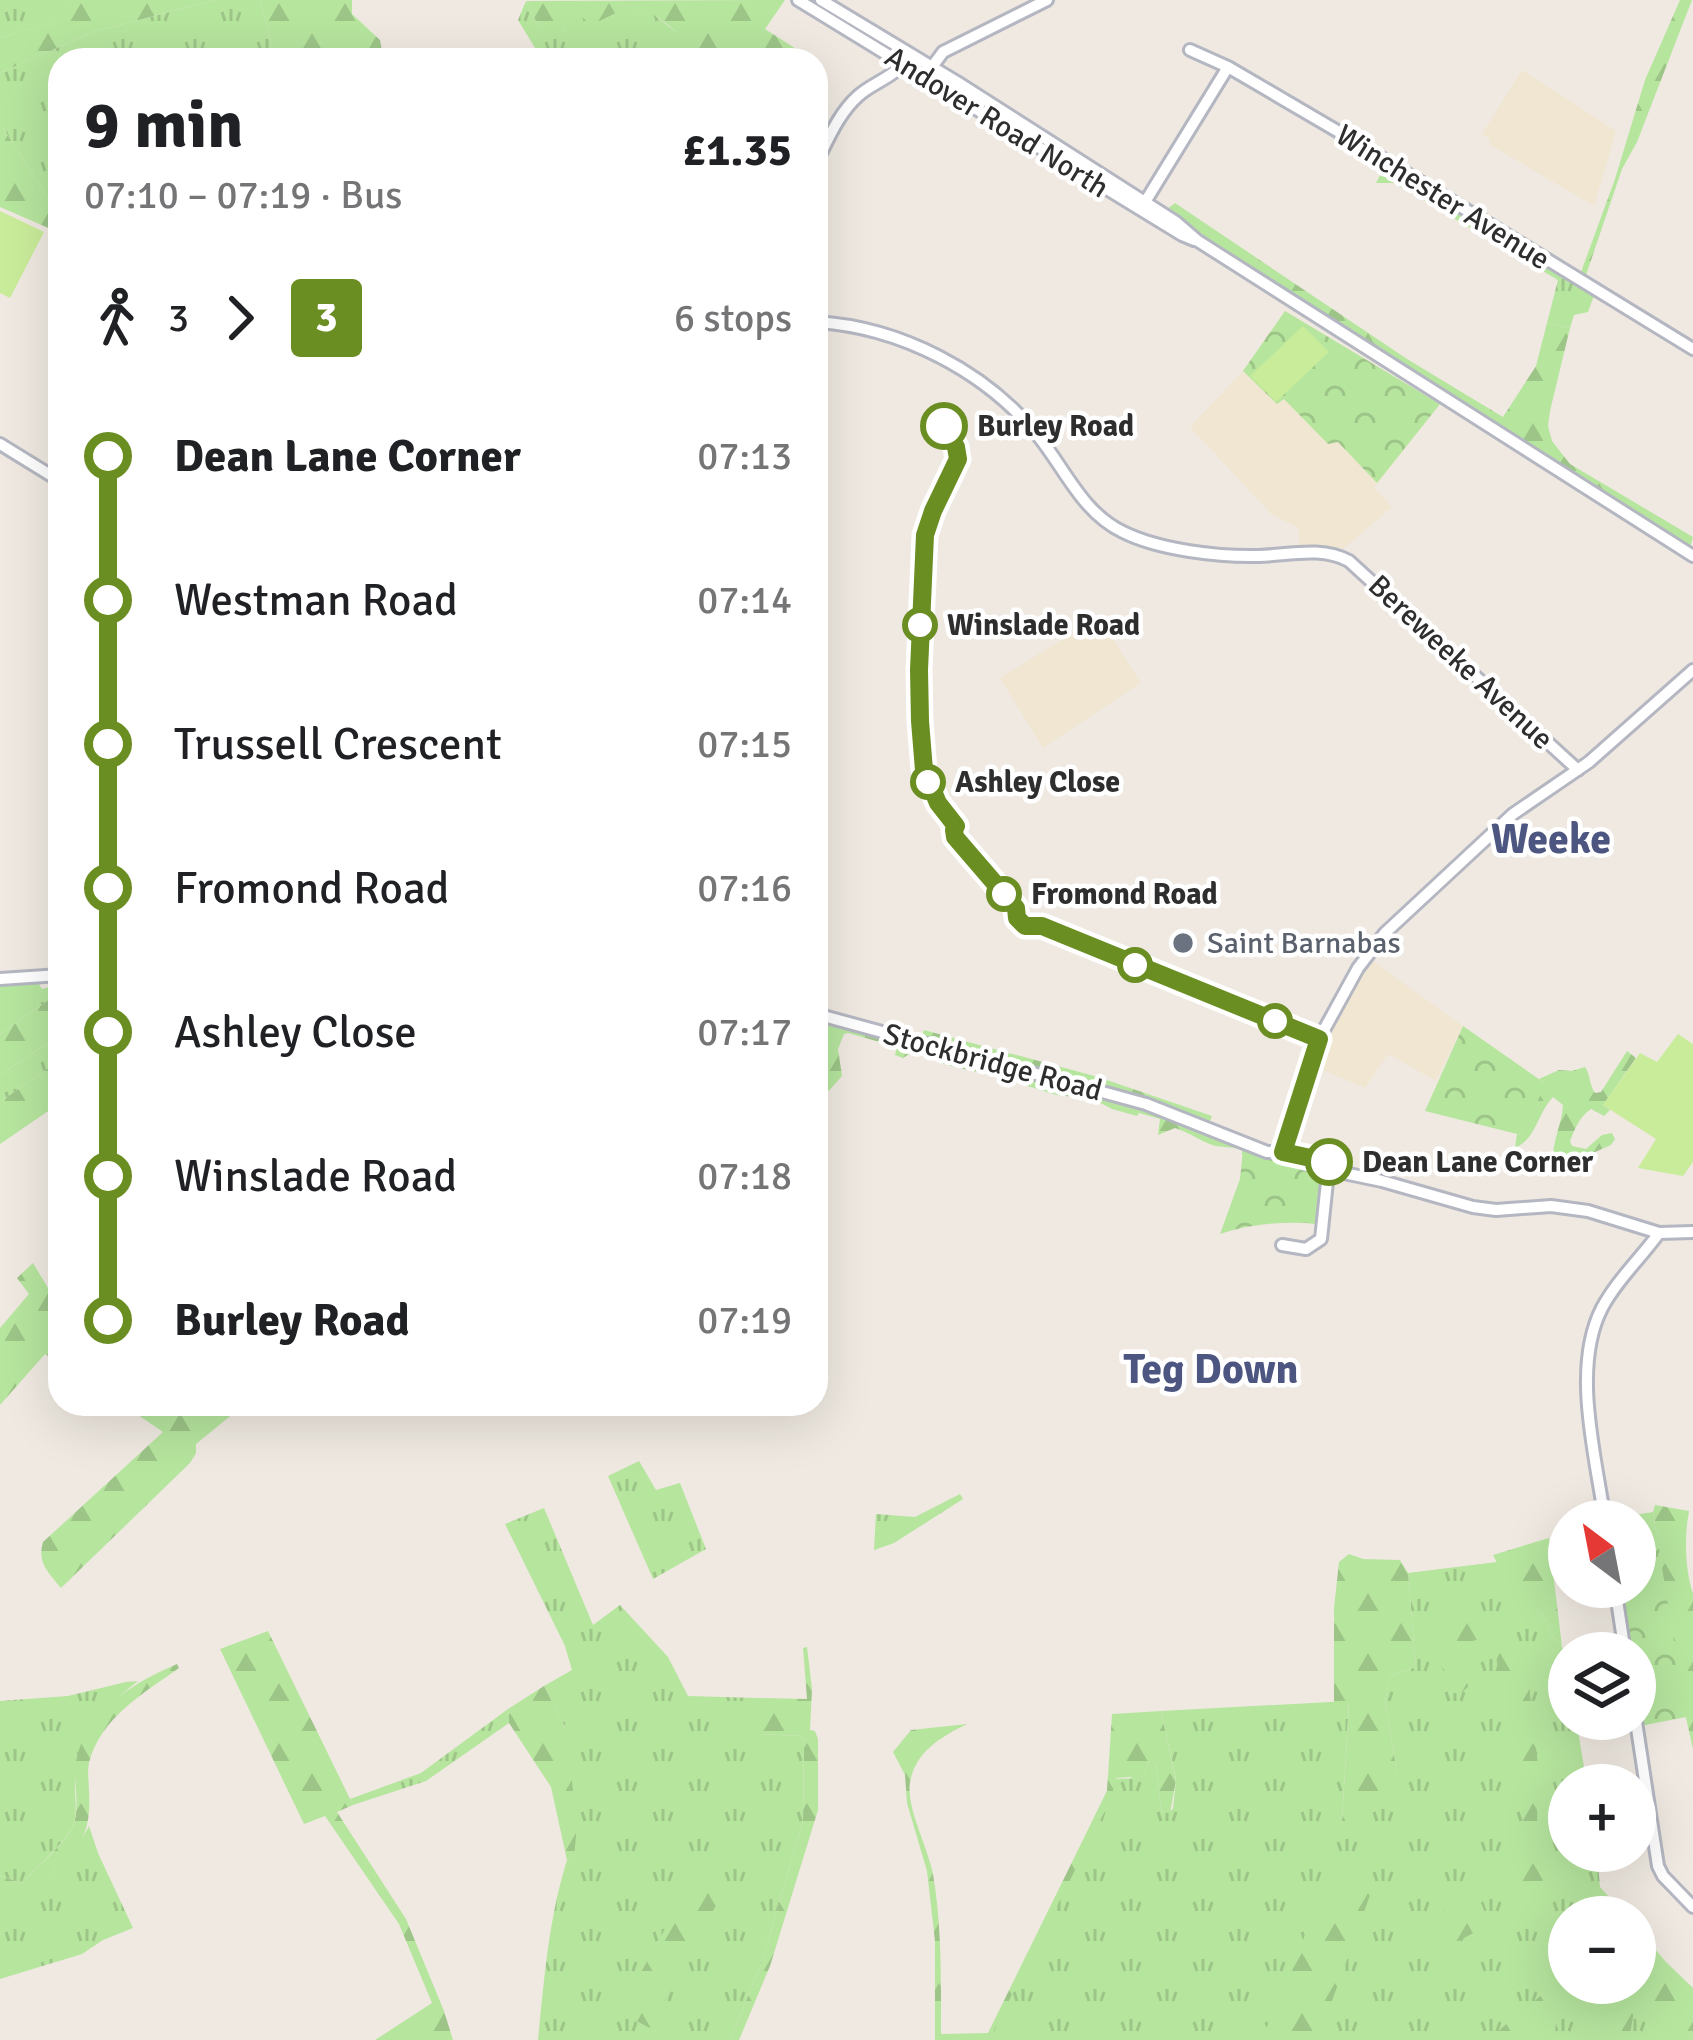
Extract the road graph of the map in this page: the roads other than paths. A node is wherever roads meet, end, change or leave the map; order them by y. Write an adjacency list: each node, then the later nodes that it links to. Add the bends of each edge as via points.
1 (798, 0): 5 (street, Andover Road North)
2 (821, 0): 5 (street, Andover Road North)
3 (1047, 0): 7 (street, via 951,47)
4 (1190, 50): 6 (street, Winchester Avenue)
5 (906, 59): 7 (street, Andover Road North); 8 (street, via 845,109)
6 (1228, 67): 9 (street); 11 (street, Winchester Avenue)
7 (928, 73): 9 (street, Andover Road North)
8 (828, 141)
9 (1143, 206): 14 (street, Andover Road North)
10 (828, 323): 16 (street, Bereweeke Avenue, via 884,334 965,371 1026,422 1089,508 1122,532 1220,554 1342,557)
11 (1693, 349)
12 (0, 444): 13 (street)
13 (48, 474)
14 (1693, 556)
15 (1693, 670): 16 (street)
16 (1578, 770): 20 (street, via 1513,814 1358,968 1319,1039)
17 (48, 976): 18 (street)
18 (0, 980)
19 (828, 1017): 20 (street, Stockbridge Road, via 1190,1117)
20 (1283, 1152): 21 (street, Stockbridge Road)
21 (1329, 1166): 23 (street, Stockbridge Road, via 1473,1208 1551,1206); 24 (street, via 1322,1240 1306,1249)
22 (1693, 1232): 23 (street, Stockbridge Road)
23 (1659, 1233): 25 (street, via 1601,1309 1588,1348)
24 (1282, 1245)
25 (1602, 1500)
26 (1639, 1740): 27 (street, via 1658,1866)
27 (1693, 1907)

